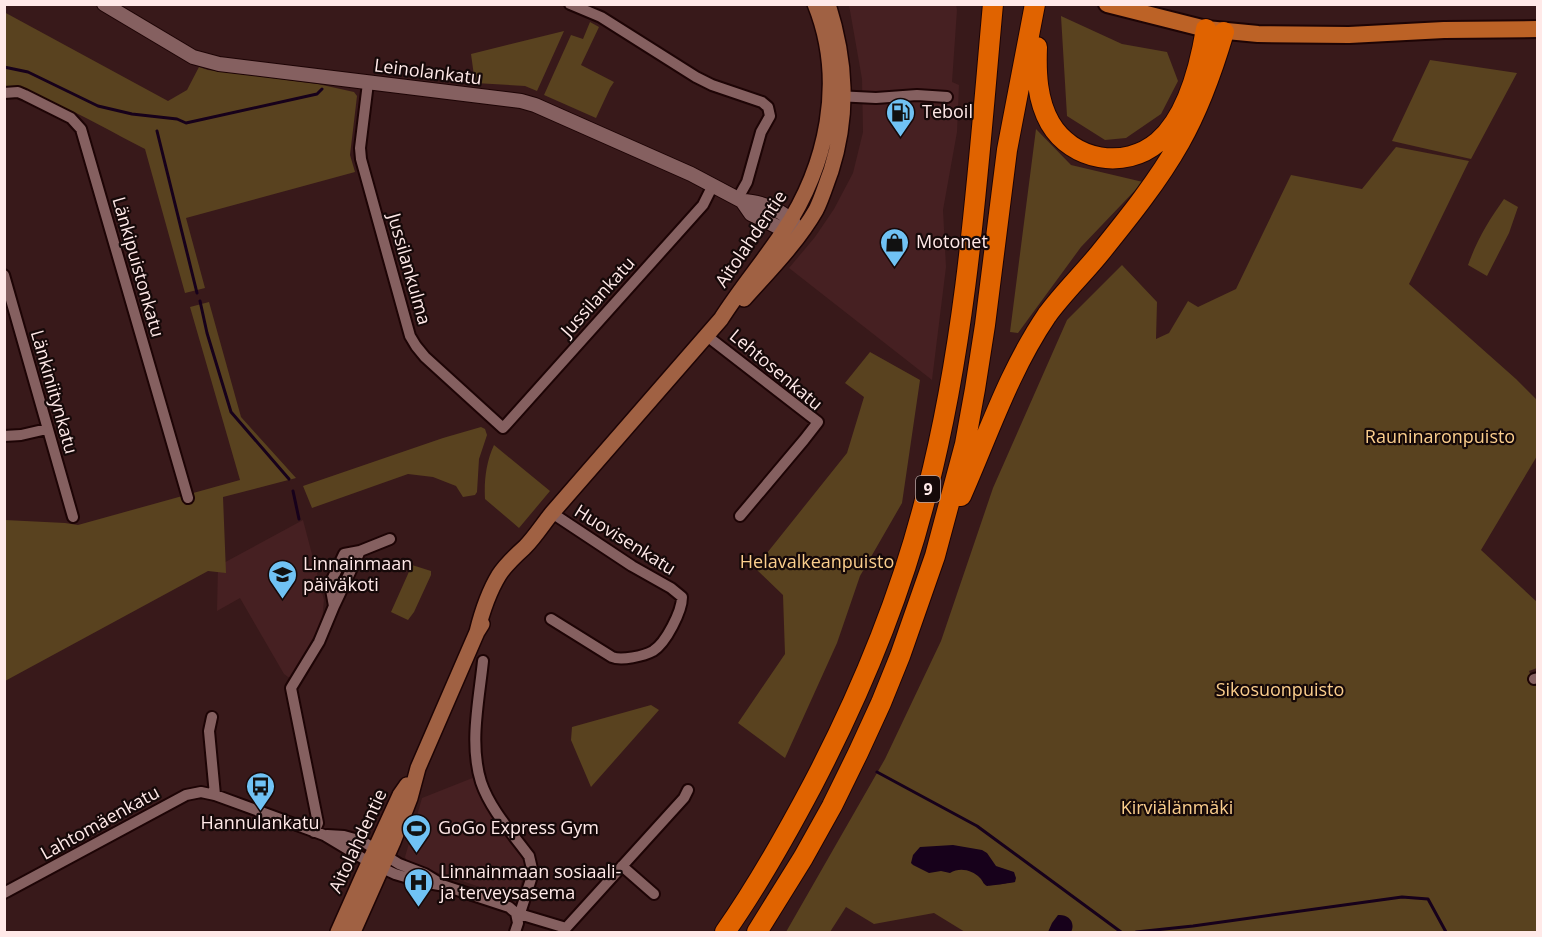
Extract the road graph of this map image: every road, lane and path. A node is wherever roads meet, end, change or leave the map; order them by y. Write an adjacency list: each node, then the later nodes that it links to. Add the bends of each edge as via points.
1 (104, 4): 10 (street, Leinolankatu, via 204,61)
2 (570, 4): 15 (street, via 601,17 696,77 768,107 770,116 761,132)
3 (815, 4): 12 (main road, Aitolahdentie)
4 (828, 4): 12 (main road, Aitolahdentie, via 840,51)
5 (993, 4): 44 (highway, 9, via 961,319 940,436 915,537 872,658 836,739 794,820)
6 (1107, 4): 9 (main road)
7 (1035, 6): 9 (highway, via 1037,79 1049,122 1068,144 1106,159 1146,150 1172,127 1194,78 1203,46); 29 (highway, 9, via 1007,150 965,444)
8 (1538, 29): 9 (main road, via 1349,35)
9 (1215, 30): 29 (highway, via 1208,81 1194,116 1161,172 1118,231 1048,314 1016,368)
10 (368, 83): 14 (street, Leinolankatu, via 535,105); 21 (street, Jussilankulma, via 361,159 410,336 432,365)
11 (4, 93): 24 (street, Länkipuistonkatu, via 25,95 70,118 81,129)
12 (837, 96): 13 (street); 16 (main road, Aitolahdentie, via 811,180); 17 (main road, Aitolahdentie, via 838,143 831,170 816,210)
13 (947, 97)
14 (713, 185): 15 (street, Leinolankatu); 21 (street, Jussilankatu, via 703,205)
15 (740, 199): 16 (street, Leinolankatu, via 755,201)
16 (787, 224): 17 (street, Leinolankatu); 19 (main road, Aitolahdentie)
17 (801, 232): 19 (main road, Aitolahdentie, via 746,297)
18 (4, 275): 22 (street, Länkiniitynkatu)
19 (721, 319): 20 (main road, Aitolahdentie)
20 (707, 336): 25 (main road, Aitolahdentie); 26 (street, Lehtosenkatu, via 818,422)
21 (503, 428)
22 (47, 429): 23 (street); 27 (street, Länkiniitynkatu)
23 (4, 436)
24 (188, 498)
25 (552, 513): 30 (street, Huovisenkatu, via 671,588 682,597 682,605 653,651 625,659 612,657); 36 (main road, Aitolahdentie, via 525,546 477,632 418,768 410,798)
26 (740, 516)
27 (73, 517)
28 (390, 540): 35 (street, via 360,551 319,642 291,688)
29 (935, 556): 45 (highway, 9, via 900,656 858,753 803,858)
30 (551, 619)
31 (483, 661): 40 (street, via 476,728 481,782 493,807 532,864 530,883)
32 (212, 717): 34 (street, via 209,731)
33 (688, 790): 37 (street)
34 (215, 795): 35 (street); 38 (street, Lahtomäenkatu, via 186,795)
35 (319, 833): 36 (street, via 362,841)
36 (378, 859): 40 (street, via 425,874 445,886 509,907); 41 (main road, Aitolahdentie); 42 (main road, Aitolahdentie)
37 (622, 866): 39 (street); 40 (street, via 566,928)
38 (4, 893)
39 (654, 894)
40 (516, 913): 43 (street)
41 (338, 933)
42 (353, 933)
43 (515, 933)
44 (725, 933)
45 (757, 933)

